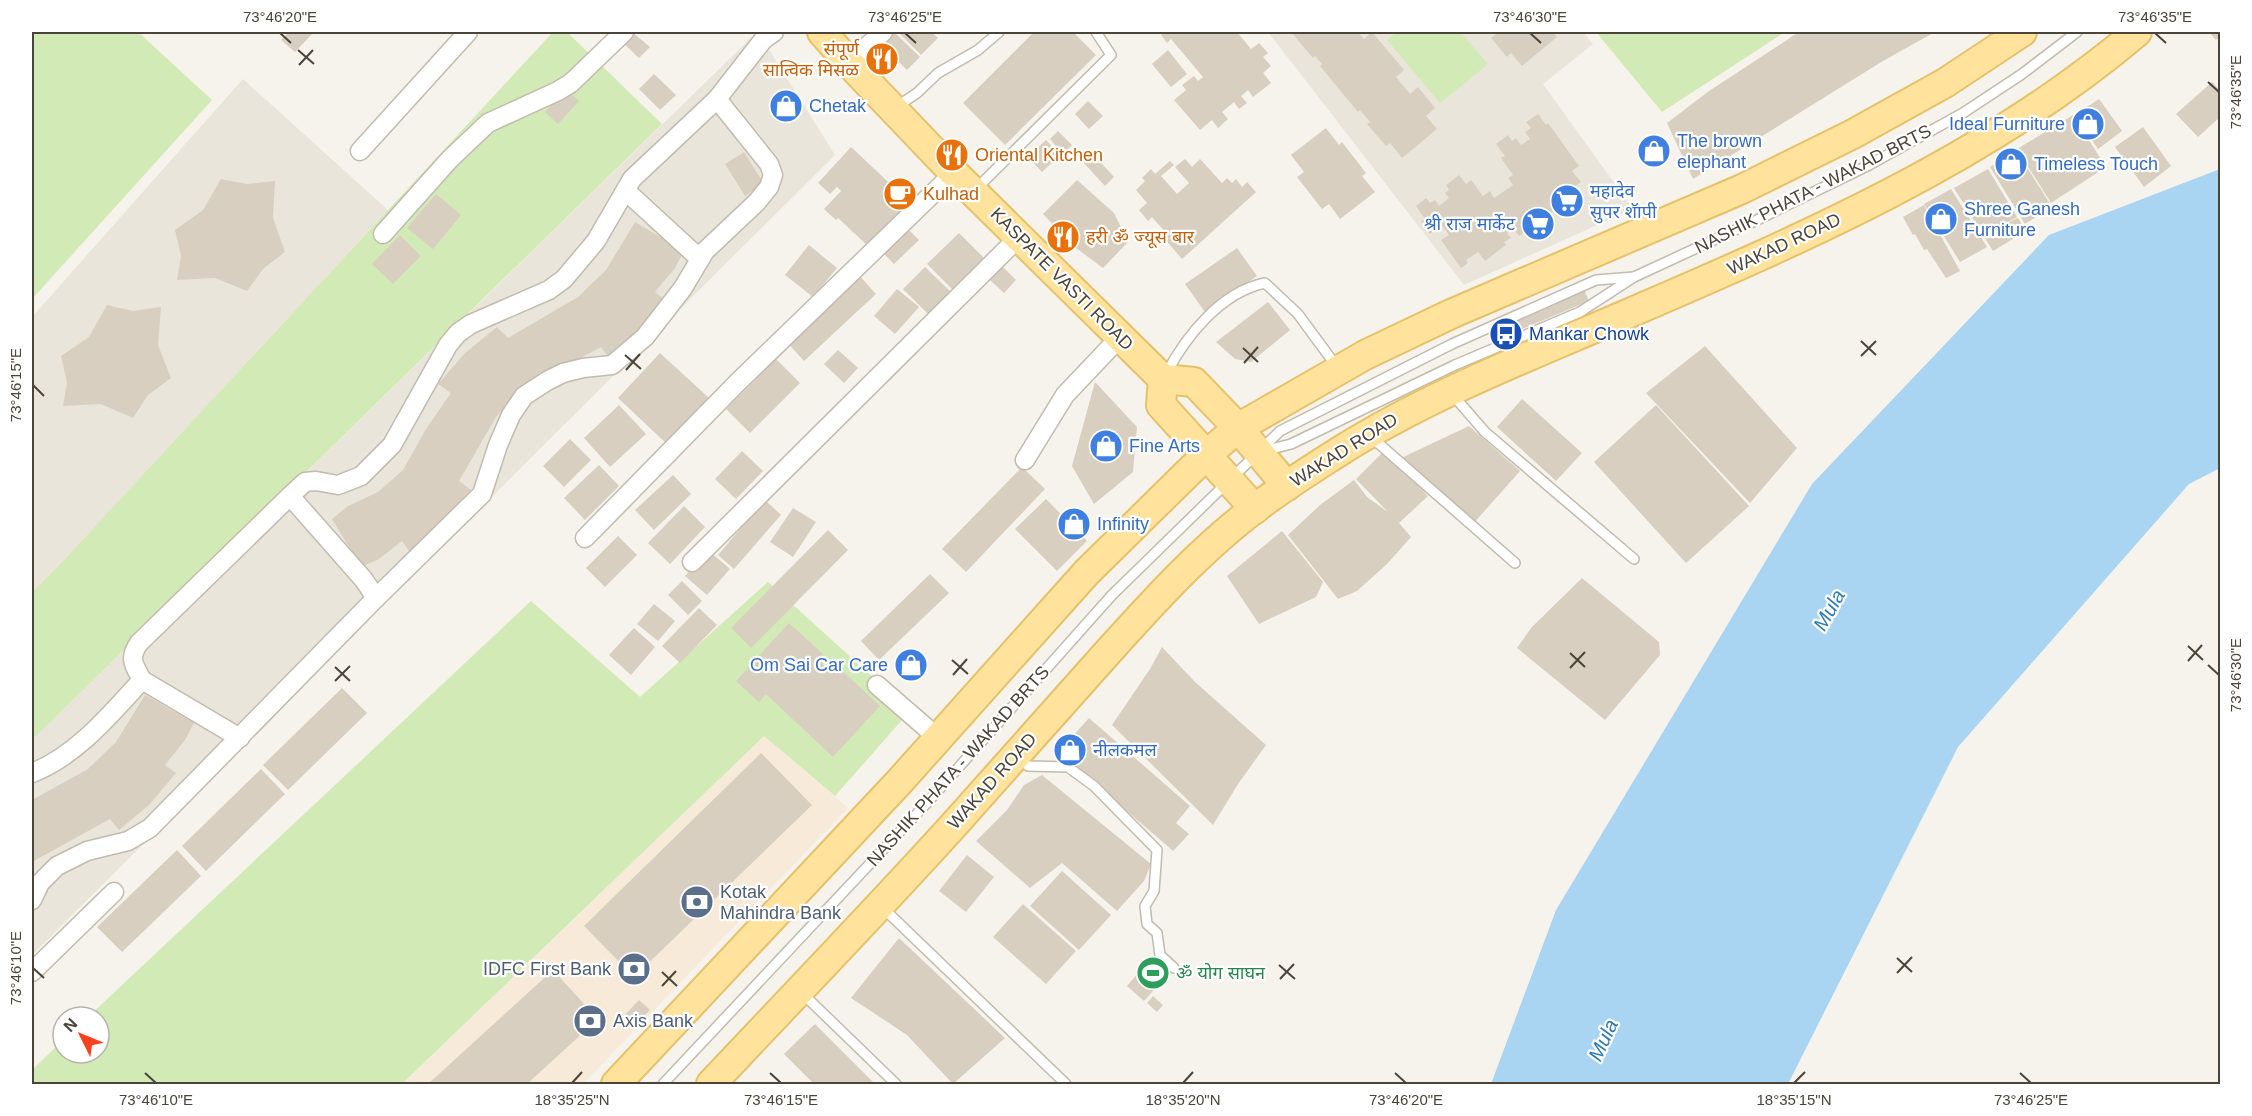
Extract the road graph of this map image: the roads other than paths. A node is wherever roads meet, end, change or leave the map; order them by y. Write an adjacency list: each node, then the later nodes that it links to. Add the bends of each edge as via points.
1 (468, 32): 14 (street)
2 (624, 32): 17 (street, via 571,83 488,123)
3 (774, 32): 12 (street, via 763,40)
4 (822, 32): 11 (main road, KASPATE VASTI ROAD)
5 (883, 32): 11 (street)
6 (999, 32): 13 (lane, via 978,50 938,73)
7 (1096, 32): 15 (lane, via 1111,56)
8 (2022, 32): 22 (main road, via 1945,83 1752,184 1451,314)
9 (2077, 32): 20 (lane, NASHIK PHATA - WAKAD BRTS, via 2022,74 1952,119 1869,165)
10 (2137, 32): 24 (main road, WAKAD ROAD, via 2043,102 1981,142 1885,195 1772,252)
11 (849, 63): 13 (main road, KASPATE VASTI ROAD)
12 (717, 99): 16 (street, via 632,178); 19 (street, via 769,164 773,175 757,202)
13 (894, 109): 15 (main road, KASPATE VASTI ROAD)
14 (360, 151)
15 (964, 182): 18 (main road, KASPATE VASTI ROAD); 34 (street, via 738,382)
16 (626, 191): 19 (street); 32 (street, via 596,241 564,279 458,333 392,445 361,476 338,485 305,482)
17 (383, 234)
18 (1019, 237): 21 (main road, KASPATE VASTI ROAD); 36 (street)
19 (700, 259): 38 (street, via 645,338 612,365 563,373 524,396 498,445 482,494)
20 (1634, 277): 27 (lane, NASHIK PHATA - WAKAD BRTS, via 1580,312 1455,365 1291,444); 27 (lane, NASHIK PHATA - WAKAD BRTS, via 1596,280 1452,344 1280,431)
21 (1120, 337): 23 (main road, KASPATE VASTI ROAD); 29 (street, via 1065,395)
22 (1339, 370): 23 (lane, via 1298,314 1265,283 1248,286 1222,303 1178,351); 25 (main road)
23 (1164, 379): 25 (main road, via 1194,382); 28 (main road, via 1161,405)
24 (1450, 391): 26 (main road, WAKAD ROAD); 35 (lane, via 1485,432)
25 (1238, 428): 27 (main road); 28 (main road)
26 (1368, 434): 31 (main road, WAKAD ROAD); 37 (lane)
27 (1259, 453): 30 (lane, NASHIK PHATA - WAKAD BRTS); 31 (main road)
28 (1205, 456): 30 (main road); 42 (main road, via 1087,572)
29 (1025, 460)
30 (1230, 482): 33 (main road); 52 (lane, NASHIK PHATA - WAKAD BRTS, via 1112,596 926,804)
31 (1287, 486): 33 (main road, WAKAD ROAD)
32 (290, 496): 38 (street); 39 (street, via 139,643 133,661)
33 (1255, 509): 43 (main road, WAKAD ROAD, via 1199,556 1137,619)
34 (585, 538)
35 (1634, 559)
36 (692, 562)
37 (1515, 562)
38 (376, 598): 41 (street)
39 (142, 680): 41 (street); 44 (street, via 97,728 51,766)
40 (877, 685): 42 (street)
41 (240, 738): 46 (street, via 150,828 128,841 87,851 57,866 40,883)
42 (938, 738): 51 (main road)
43 (1016, 754): 47 (main road, WAKAD ROAD); 48 (lane, via 1028,766 1068,766 1094,786 1157,850 1154,891 1145,906 1146,924 1157,933 1160,955)
44 (32, 773)
45 (114, 892): 49 (street)
46 (32, 900)
47 (879, 905): 50 (main road, WAKAD ROAD); 55 (lane)
48 (1174, 968)
49 (32, 972)
50 (799, 990): 53 (main road, WAKAD ROAD); 54 (lane)
51 (616, 1084)
52 (663, 1084)
53 (711, 1084)
54 (896, 1084)
55 (1066, 1084)

